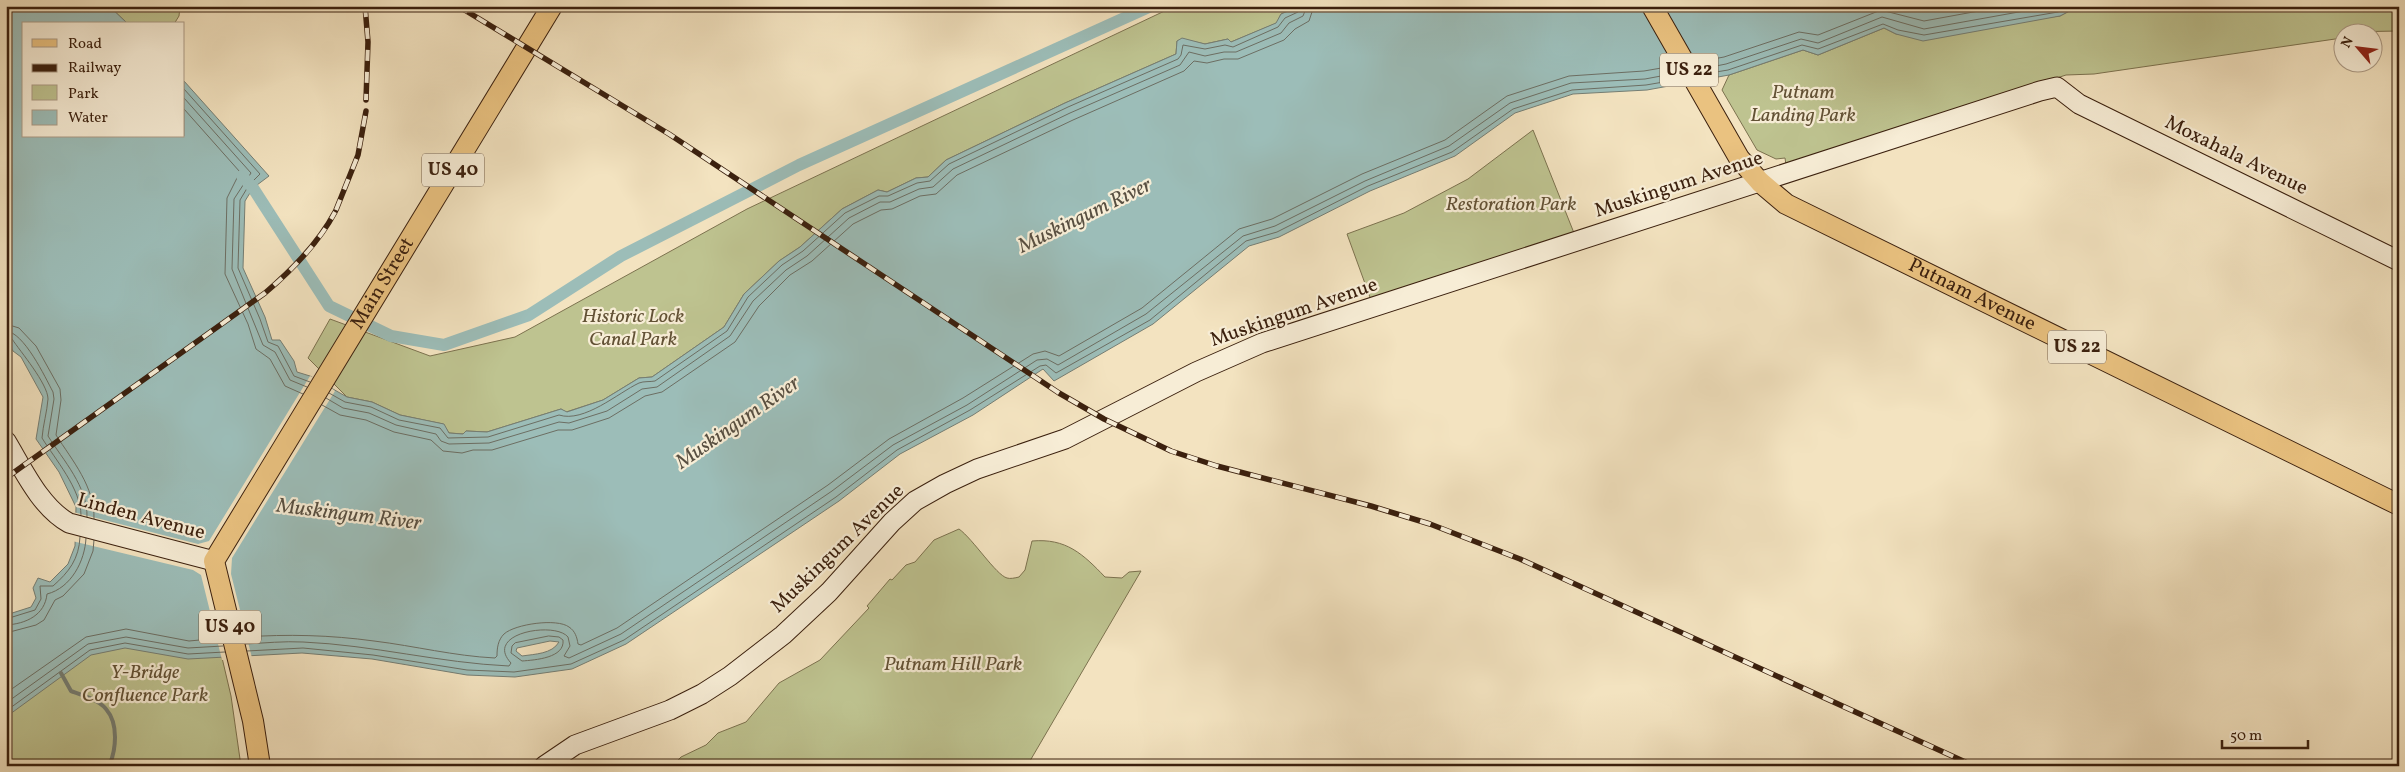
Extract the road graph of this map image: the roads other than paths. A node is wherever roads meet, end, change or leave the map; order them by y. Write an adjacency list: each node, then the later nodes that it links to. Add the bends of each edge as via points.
1 (552, 6): 8 (main road, Main Street / US 40)
2 (1652, 6): 4 (main road, Putnam Avenue / US 22, via 1740,158)
3 (2057, 87): 4 (street, Muskingum Avenue); 5 (street, Moxahala Avenue, via 2079,104)
4 (1760, 182): 7 (main road, Putnam Avenue / US 22, via 1786,204); 10 (street, Muskingum Avenue, via 1262,343 1196,372 1065,439 977,469 945,484 915,501 829,592 783,635 730,676 670,710 575,744)
5 (2399, 261)
6 (6, 441): 8 (street, Linden Avenue, via 57,517 69,523)
7 (2399, 505)
8 (214, 561): 9 (main road, US 40)
9 (260, 766)
10 (544, 766)

